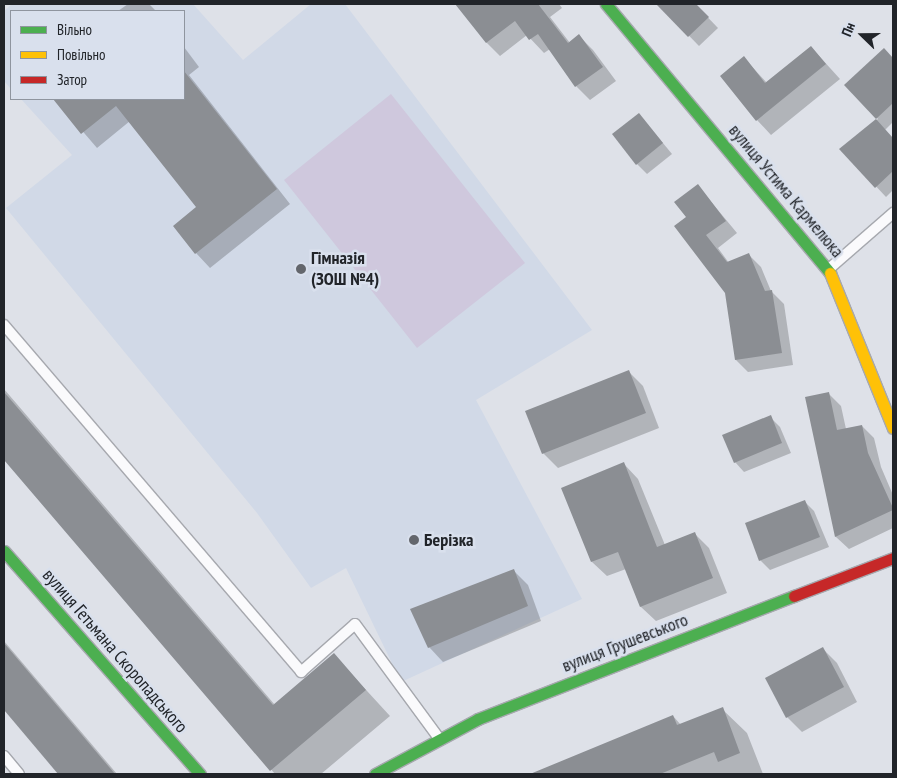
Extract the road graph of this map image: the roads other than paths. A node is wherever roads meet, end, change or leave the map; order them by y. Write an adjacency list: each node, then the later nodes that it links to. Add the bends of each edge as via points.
1 (606, 4): 3 (street, вулиця Устима Кармелюка)
2 (893, 213): 3 (lane)
3 (829, 269): 5 (street, вулиця Устима Кармелюка)
4 (4, 325): 8 (lane, via 301,672 355,624)
5 (893, 428)
6 (4, 551): 11 (street, вулиця Гетьмана Скоропадського)
7 (893, 558): 8 (street, вулиця Грушевського, via 487,716)
8 (439, 738): 12 (street, вулиця Грушевського)
9 (4, 756): 10 (lane)
10 (19, 774)
11 (200, 774)
12 (375, 774)

